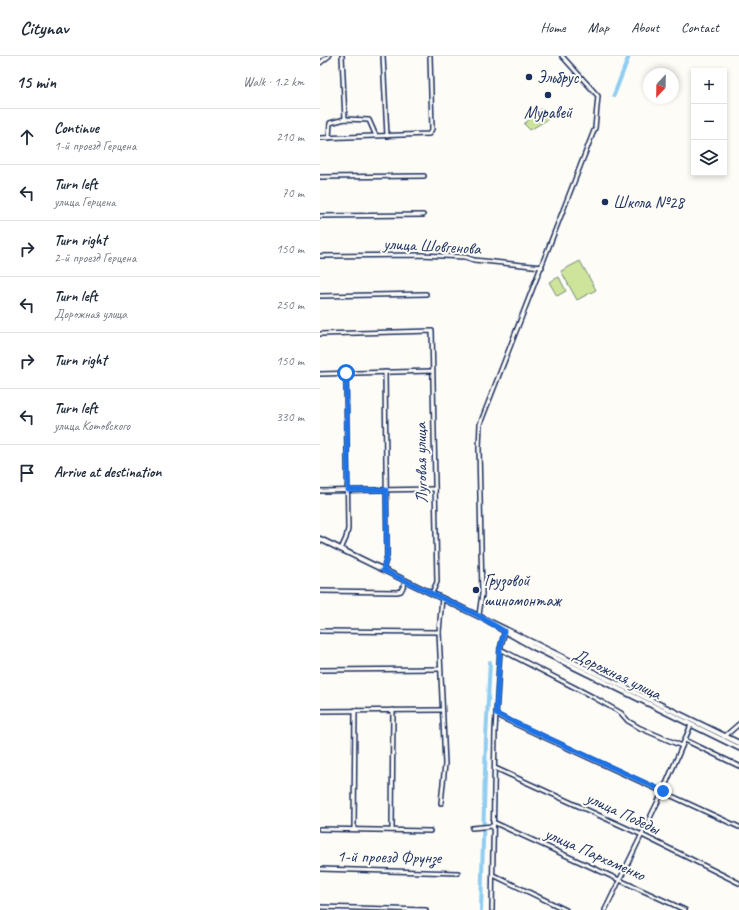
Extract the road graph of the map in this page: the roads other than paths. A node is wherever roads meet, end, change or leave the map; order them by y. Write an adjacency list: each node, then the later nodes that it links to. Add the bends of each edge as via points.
1 (329, 56): 6 (street)
2 (342, 56): 7 (street)
3 (382, 56): 9 (street)
4 (430, 56): 9 (street, via 431,132 427,135)
5 (562, 56): 17 (street, via 598,96 595,128)
6 (320, 63)
7 (345, 119): 8 (street, via 369,120); 11 (street, via 330,123)
8 (376, 136): 9 (street); 11 (street)
9 (387, 136)
10 (320, 138): 11 (street)
11 (329, 138)
12 (424, 176): 13 (street)
13 (320, 177)
14 (423, 215): 15 (street)
15 (320, 216)
16 (320, 256): 17 (street, улица Шовгенова, via 457,256)
17 (542, 267): 36 (street, via 480,424 482,594)
18 (426, 294): 19 (street)
19 (320, 296)
20 (320, 334): 21 (street, Луговая улица, via 432,331)
21 (432, 371): 22 (street); 25 (street, Луговая улица)
22 (385, 372): 23 (street); 27 (street)
23 (346, 373): 24 (street); 26 (street)
24 (320, 374)
25 (435, 489): 27 (street); 34 (street, Луговая улица, via 437,582)
26 (348, 490): 27 (street); 28 (street); 30 (street, via 348,529)
27 (386, 490): 31 (street, via 387,556)
28 (320, 491)
29 (320, 539): 30 (main road, Дорожная улица)
30 (341, 549): 31 (main road, Дорожная улица)
31 (383, 570): 32 (main road, Дорожная улица)
32 (406, 581): 33 (street, via 397,592); 34 (main road, Дорожная улица)
33 (320, 591)
34 (432, 593): 35 (main road, Дорожная улица)
35 (442, 598): 36 (main road, Дорожная улица); 40 (street)
36 (479, 616): 37 (main road, Дорожная улица)
37 (485, 619): 39 (main road, Дорожная улица); 51 (main road, Дорожная улица)
38 (320, 631): 40 (street)
39 (504, 631): 41 (street); 50 (main road, Дорожная улица)
40 (440, 632): 42 (street)
41 (500, 649): 48 (street); 54 (street, via 593,697 621,713 640,728)
42 (440, 669): 43 (street); 46 (street)
43 (320, 670)
44 (355, 710): 45 (street); 47 (street); 64 (street)
45 (394, 710): 46 (street); 65 (street)
46 (442, 710): 59 (street, via 445,764)
47 (320, 711)
48 (496, 714): 57 (street); 58 (street)
49 (739, 724): 51 (street)
50 (691, 725): 51 (main road, Дорожная улица); 52 (street)
51 (724, 738): 53 (main road, Дорожная улица); 55 (main road, Дорожная улица)
52 (685, 740): 54 (street); 56 (street)
53 (739, 743)
54 (682, 746): 58 (street)
55 (739, 748)
56 (739, 766)
57 (495, 768): 60 (street); 67 (street, улица Победы)
58 (663, 791): 61 (street); 67 (street)
59 (442, 803)
60 (493, 824): 62 (street, улица Пархоменко); 70 (street); 71 (street, улица Пархоменко)
61 (739, 827)
62 (472, 828)
63 (320, 829): 64 (street)
64 (354, 829): 65 (street)
65 (392, 829): 66 (street)
66 (430, 830)
67 (642, 835): 71 (street); 72 (street, улица Победы)
68 (320, 869): 69 (street, 1-й проезд Фрунзе)
69 (458, 873)
70 (493, 875): 75 (street); 76 (street)
71 (620, 880): 77 (street); 78 (street, улица Пархоменко)
72 (739, 883)
73 (320, 907): 74 (street)
74 (426, 910)
75 (492, 910)
76 (566, 910)
77 (605, 910)
78 (685, 910)

